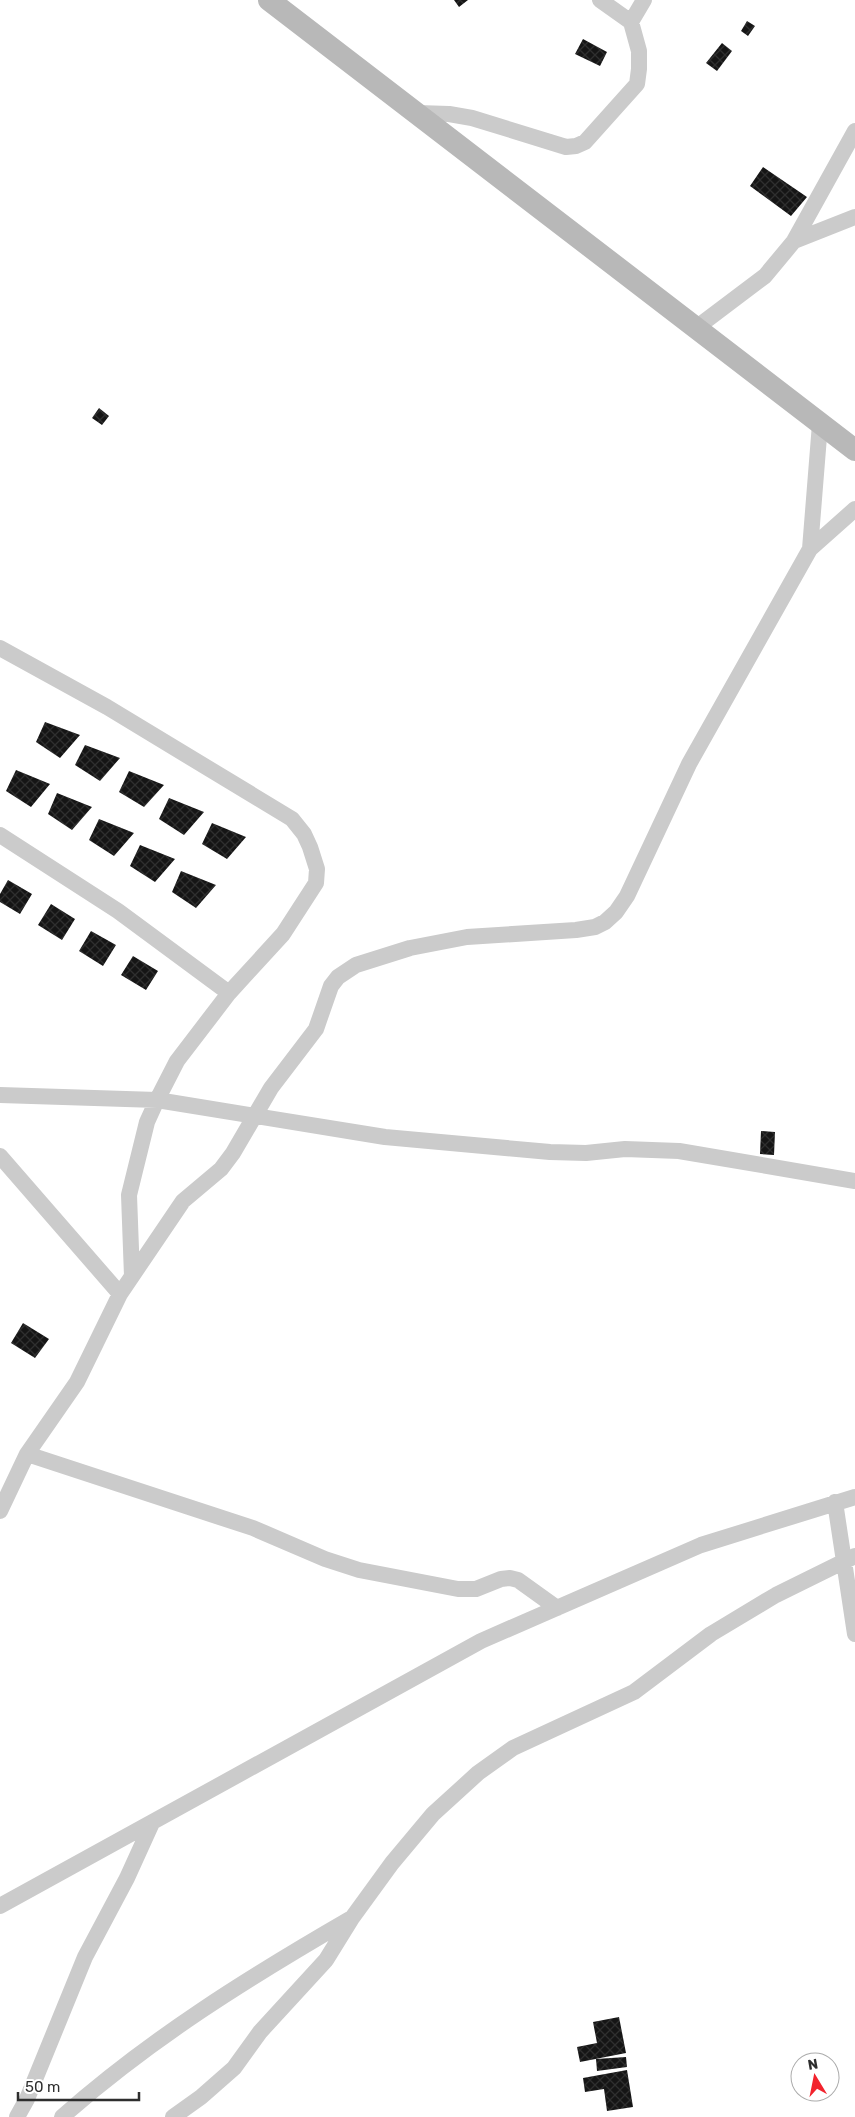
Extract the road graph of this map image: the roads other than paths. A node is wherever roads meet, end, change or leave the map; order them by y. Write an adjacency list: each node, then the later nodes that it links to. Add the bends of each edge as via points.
1 (269, 0): 5 (main road)
2 (600, 0): 4 (street)
3 (644, 0): 4 (street)
4 (631, 22): 5 (street, via 639,51 636,84 585,142 576,146 554,145 472,118)
5 (418, 113): 9 (main road)
6 (855, 131): 8 (street)
7 (855, 218): 8 (street)
8 (794, 241): 9 (street, via 765,276)
9 (696, 328): 10 (main road)
10 (820, 424): 11 (main road); 13 (street)
11 (855, 450)
12 (855, 509): 13 (street)
13 (810, 549): 19 (street, via 689,764 627,896 616,912 595,927 467,937 410,948 356,965 331,986 313,1034 271,1088)
14 (0, 648): 16 (street, via 107,708 292,820 304,834 316,869 316,883 283,934)
15 (0, 835): 16 (street, via 118,911)
16 (230, 993): 18 (street, via 177,1062)
17 (0, 1095): 18 (street)
18 (157, 1100): 19 (street); 22 (street, via 129,1195)
19 (254, 1117): 21 (street, via 385,1137 550,1152 679,1151); 22 (street, via 233,1153 183,1202)
20 (0, 1156): 23 (street)
21 (855, 1181)
22 (132, 1276): 23 (street)
23 (120, 1294): 24 (street, via 77,1382)
24 (27, 1454): 27 (street); 29 (street, via 253,1528 325,1560 358,1570 458,1589 476,1588 510,1578 518,1580)
25 (855, 1497): 26 (street)
26 (835, 1502): 28 (street); 29 (street, via 700,1545)
27 (0, 1511)
28 (850, 1559): 30 (street); 33 (street, via 776,1594 711,1634 634,1692 513,1748 478,1773 433,1814)
29 (557, 1608): 31 (street, via 481,1641)
30 (855, 1634)
31 (152, 1823): 32 (street); 34 (street, via 85,1957 27,2100)
32 (0, 1906)
33 (352, 1918): 35 (street, via 156,2040); 36 (street, via 326,1960 260,2032 234,2068)
34 (17, 2117)
35 (62, 2117)
36 (173, 2117)

